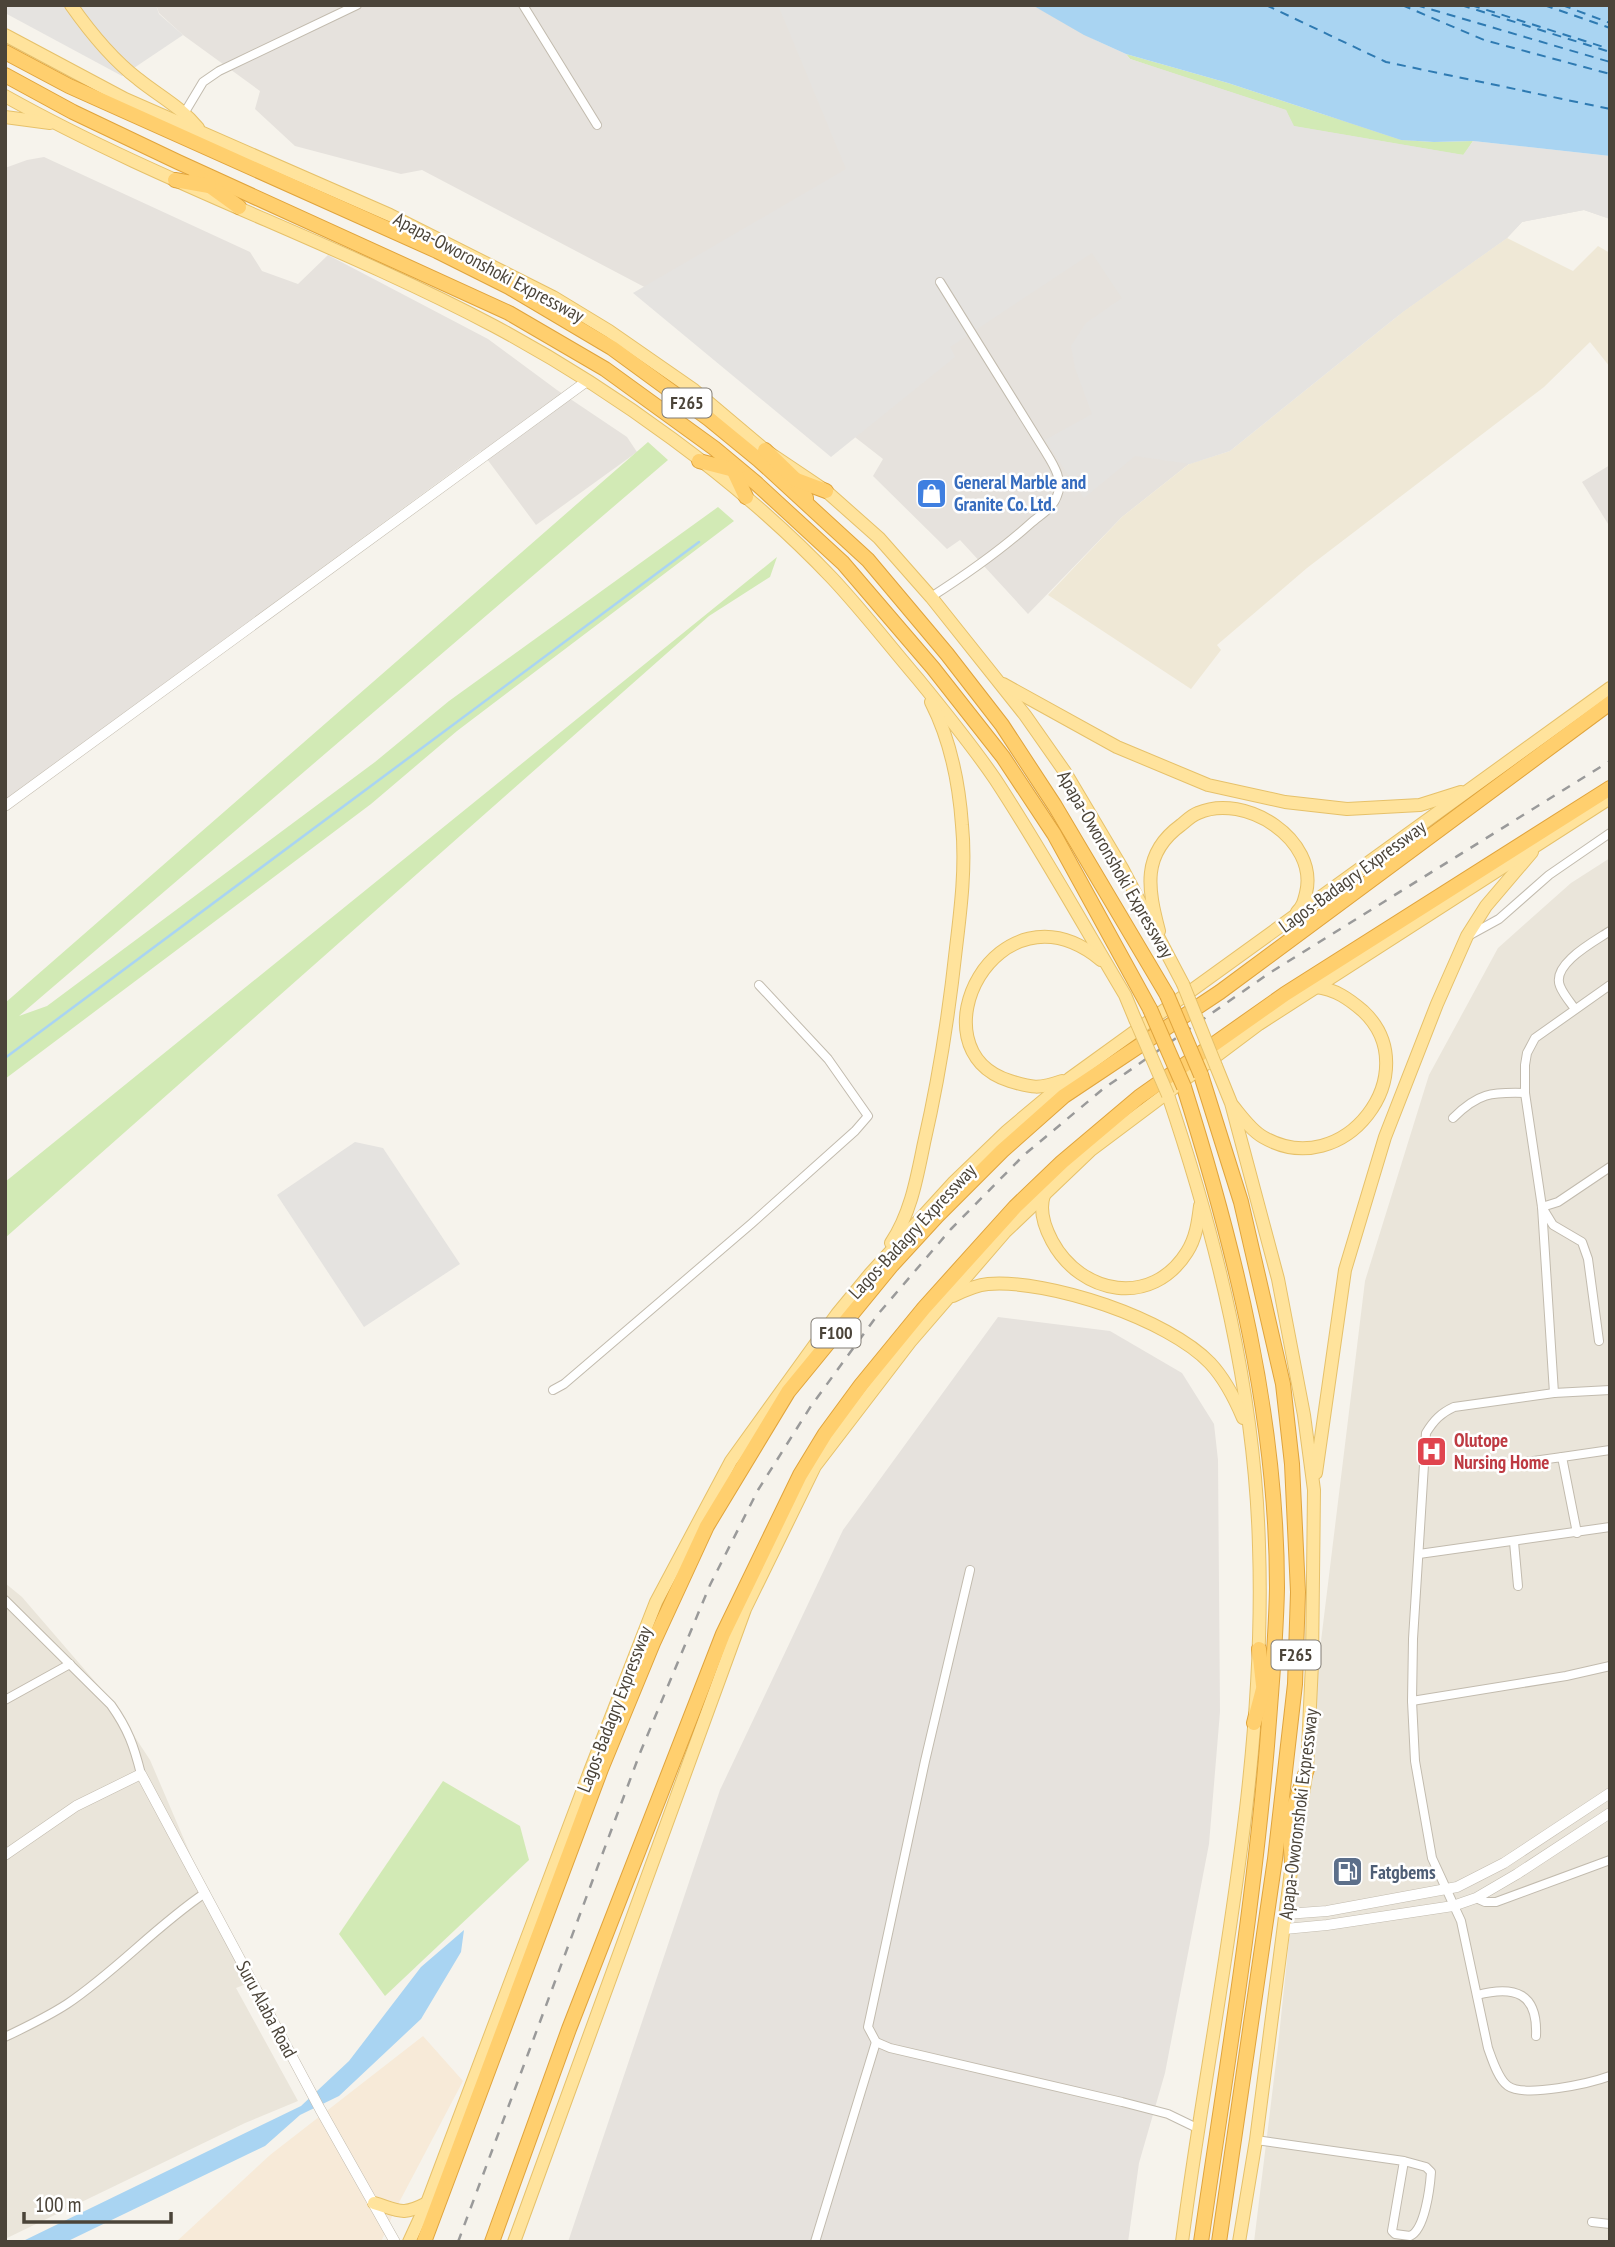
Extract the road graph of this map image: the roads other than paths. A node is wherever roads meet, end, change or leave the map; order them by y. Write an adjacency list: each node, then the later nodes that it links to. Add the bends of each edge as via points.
1 (71, 5): 8 (main road, via 137,78)
2 (357, 5): 8 (street, via 219,71 203,82)
3 (523, 5): 11 (street)
4 (5, 36): 12 (main road, Apapa-Oworonshoki Expressway, via 114,93)
5 (5, 52): 20 (highway, Apapa-Oworonshoki Expressway / F265, via 69,86 437,251 509,288 612,348)
6 (5, 75): 13 (highway, Apapa-Oworonshoki Expressway / F265)
7 (5, 96): 10 (main road, Apapa-Oworonshoki Expressway)
8 (185, 112): 12 (main road)
9 (5, 117): 10 (main road)
10 (54, 123): 14 (main road, Apapa-Oworonshoki Expressway)
11 (597, 124)
12 (201, 131): 20 (main road, Apapa-Oworonshoki Expressway, via 390,215 553,296 694,390)
13 (178, 162): 15 (highway); 16 (highway, Apapa-Oworonshoki Expressway / F265)
14 (175, 180): 15 (highway); 17 (main road, Apapa-Oworonshoki Expressway)
15 (210, 186): 16 (highway); 17 (highway)
16 (239, 188): 22 (highway, Apapa-Oworonshoki Expressway / F265, via 509,313 605,369)
17 (239, 207): 19 (main road, Apapa-Oworonshoki Expressway, via 484,321)
18 (940, 282): 27 (street, via 1045,451 1059,485 1053,504 1015,538)
19 (587, 381): 21 (main road, Apapa-Oworonshoki Expressway); 35 (street)
20 (759, 455): 22 (highway); 23 (highway); 24 (main road, Apapa-Oworonshoki Expressway); 26 (highway, Apapa-Oworonshoki Expressway / F265)
21 (699, 461): 22 (highway); 25 (main road, Apapa-Oworonshoki Expressway)
22 (745, 475): 25 (highway); 74 (highway, Apapa-Oworonshoki Expressway / F265, bridge, via 843,563 1003,757 1054,834 1150,1009 1184,1087 1220,1206 1250,1332 1262,1398 1274,1524)
23 (796, 480): 24 (highway); 26 (highway)
24 (826, 491): 27 (main road, Apapa-Oworonshoki Expressway, via 879,538)
25 (746, 497): 28 (main road, Apapa-Oworonshoki Expressway, via 830,576)
26 (812, 509): 81 (highway, Apapa-Oworonshoki Expressway / F265, bridge, via 912,609 1002,725 1167,995 1201,1075 1241,1202 1283,1384 1292,1464 1297,1592 1295,1684)
27 (932, 597): 29 (main road, Apapa-Oworonshoki Expressway)
28 (916, 677): 42 (main road, Apapa-Oworonshoki Expressway, via 994,778); 55 (main road, via 932,704 951,755 962,825 961,902 944,1046 909,1208)
29 (998, 680): 32 (main road, via 1117,747 1208,785 1284,802 1347,808 1420,805); 41 (main road, Apapa-Oworonshoki Expressway, via 1065,772)
30 (1610, 688): 32 (main road, Lagos-Badagry Expressway)
31 (1610, 703): 111 (highway, Lagos-Badagry Expressway / F100, via 1220,992 1064,1096 937,1216 788,1392 707,1526 653,1643 601,1769)
32 (1483, 781): 38 (main road, Lagos-Badagry Expressway)
33 (1610, 788): 112 (highway, F100, via 1284,994 1139,1097 1015,1207 861,1385 800,1475 723,1634 569,2029)
34 (1610, 799): 37 (main road)
35 (5, 806)
36 (1610, 833): 40 (street, via 1549,875 1499,919)
37 (1539, 843): 40 (main road); 45 (main road)
38 (1288, 923): 41 (main road, via 1302,907 1308,886 1303,858 1275,825 1227,807 1198,813 1166,836 1156,854 1150,895); 47 (main road, Lagos-Badagry Expressway)
39 (1610, 931): 46 (street, via 1571,958 1560,973 1558,983)
40 (1467, 936): 65 (main road, via 1385,1137 1345,1270)
41 (1162, 941): 49 (main road, Apapa-Oworonshoki Expressway, bridge)
42 (1108, 965): 47 (main road, via 1074,943 1055,937 1030,939 1007,947 990,960 973,985 965,1032 974,1055 995,1076 1043,1088); 53 (main road, Apapa-Oworonshoki Expressway, bridge, via 1168,1095)
43 (759, 985): 58 (street, via 828,1059 868,1116 751,1224)
44 (1610, 985): 46 (street)
45 (1316, 987): 49 (main road, via 1334,990 1352,1001 1379,1034 1385,1056 1384,1082 1361,1124 1341,1139 1304,1149 1262,1137); 52 (main road, via 1091,1150)
46 (1575, 1009): 48 (street, via 1535,1038 1527,1053)
47 (1069, 1079): 55 (main road, Lagos-Badagry Expressway, via 954,1182)
48 (1525, 1093): 50 (street, via 1475,1098); 54 (street)
49 (1231, 1103): 65 (main road, Apapa-Oworonshoki Expressway, via 1286,1313)
50 (1453, 1118)
51 (1610, 1167): 54 (street, via 1558,1202)
52 (1044, 1195): 53 (main road, via 1046,1231 1058,1252 1087,1279 1121,1289 1150,1283 1176,1267 1196,1233); 56 (main road, via 1005,1232)
53 (1201, 1202): 61 (main road, Apapa-Oworonshoki Expressway)
54 (1542, 1207): 57 (street, via 1553,1225 1582,1242); 60 (street)
55 (870, 1274): 106 (main road, Lagos-Badagry Expressway, via 731,1461 656,1602)
56 (950, 1297): 61 (main road, via 987,1284 1041,1288 1155,1324 1211,1364); 113 (main road, via 816,1466 746,1609)
57 (1599, 1341)
58 (553, 1390)
59 (1610, 1390): 60 (street)
60 (1554, 1393): 69 (street, via 1454,1407 1433,1421 1426,1433)
61 (1252, 1438): 73 (main road, Apapa-Oworonshoki Expressway)
62 (1610, 1450): 63 (street)
63 (1562, 1457): 64 (street); 67 (street)
64 (1511, 1464)
65 (1314, 1490): 82 (main road, Apapa-Oworonshoki Expressway)
66 (1610, 1527): 67 (street)
67 (1577, 1533): 68 (street)
68 (1514, 1542): 69 (street); 71 (street)
69 (1419, 1554): 79 (street)
70 (971, 1570): 100 (street, via 867,2027)
71 (1517, 1586)
72 (5, 1600): 75 (street)
73 (1259, 1648): 77 (highway); 80 (main road, Apapa-Oworonshoki Expressway)
74 (1275, 1649): 77 (highway); 80 (highway, Apapa-Oworonshoki Expressway / F265)
75 (70, 1664): 78 (street); 83 (street, via 124,1723)
76 (1610, 1666): 79 (street)
77 (1263, 1687): 80 (highway)
78 (5, 1700)
79 (1412, 1701): 91 (street, via 1415,1761 1432,1858)
80 (1261, 1723): 102 (main road, Apapa-Oworonshoki Expressway); 116 (highway, Apapa-Oworonshoki Expressway / F265, via 1259,1842)
81 (1285, 1768): 86 (highway); 88 (highway, Apapa-Oworonshoki Expressway / F265)
82 (1307, 1769): 86 (highway); 90 (main road, Apapa-Oworonshoki Expressway)
83 (141, 1774): 87 (street, via 76,1805); 92 (street, Suru Alaba Road)
84 (1610, 1793): 91 (street, via 1503,1863)
85 (1610, 1813): 93 (street)
86 (1289, 1820): 88 (highway); 90 (highway)
87 (5, 1855)
88 (1275, 1860): 117 (highway, Apapa-Oworonshoki Expressway / F265)
89 (1610, 1860): 93 (street, via 1496,1902)
90 (1292, 1863): 95 (main road, Apapa-Oworonshoki Expressway)
91 (1445, 1891): 94 (street); 95 (street)
92 (205, 1893): 99 (street, via 68,2003); 105 (street, Suru Alaba Road)
93 (1476, 1898): 94 (street)
94 (1453, 1906): 96 (street); 97 (street, via 1461,1921)
95 (1286, 1914): 96 (main road, Apapa-Oworonshoki Expressway)
96 (1285, 1929): 103 (main road, Apapa-Oworonshoki Expressway)
97 (1477, 1995): 98 (street, via 1498,1990 1522,1996 1537,2016); 101 (street, via 1488,2048 1510,2088 1581,2086)
98 (1536, 2036)
99 (5, 2037)
100 (876, 2042): 102 (street, via 1168,2114); 114 (street)
101 (1610, 2076)
102 (1197, 2128): 115 (main road, Apapa-Oworonshoki Expressway)
103 (1256, 2140): 104 (street); 118 (main road, Apapa-Oworonshoki Expressway)
104 (1404, 2161): 104 (street, via 1431,2172 1420,2229 1410,2236 1395,2234 1392,2226)
105 (374, 2203): 106 (main road, via 410,2212); 109 (street, Suru Alaba Road)
106 (427, 2203): 110 (main road, Lagos-Badagry Expressway)
107 (1592, 2222): 108 (street)
108 (1610, 2224)
109 (396, 2242)
110 (409, 2242)
111 (424, 2242)
112 (492, 2242)
113 (514, 2242)
114 (815, 2242)
115 (1182, 2242)
116 (1201, 2242)
117 (1219, 2242)
118 (1239, 2242)

